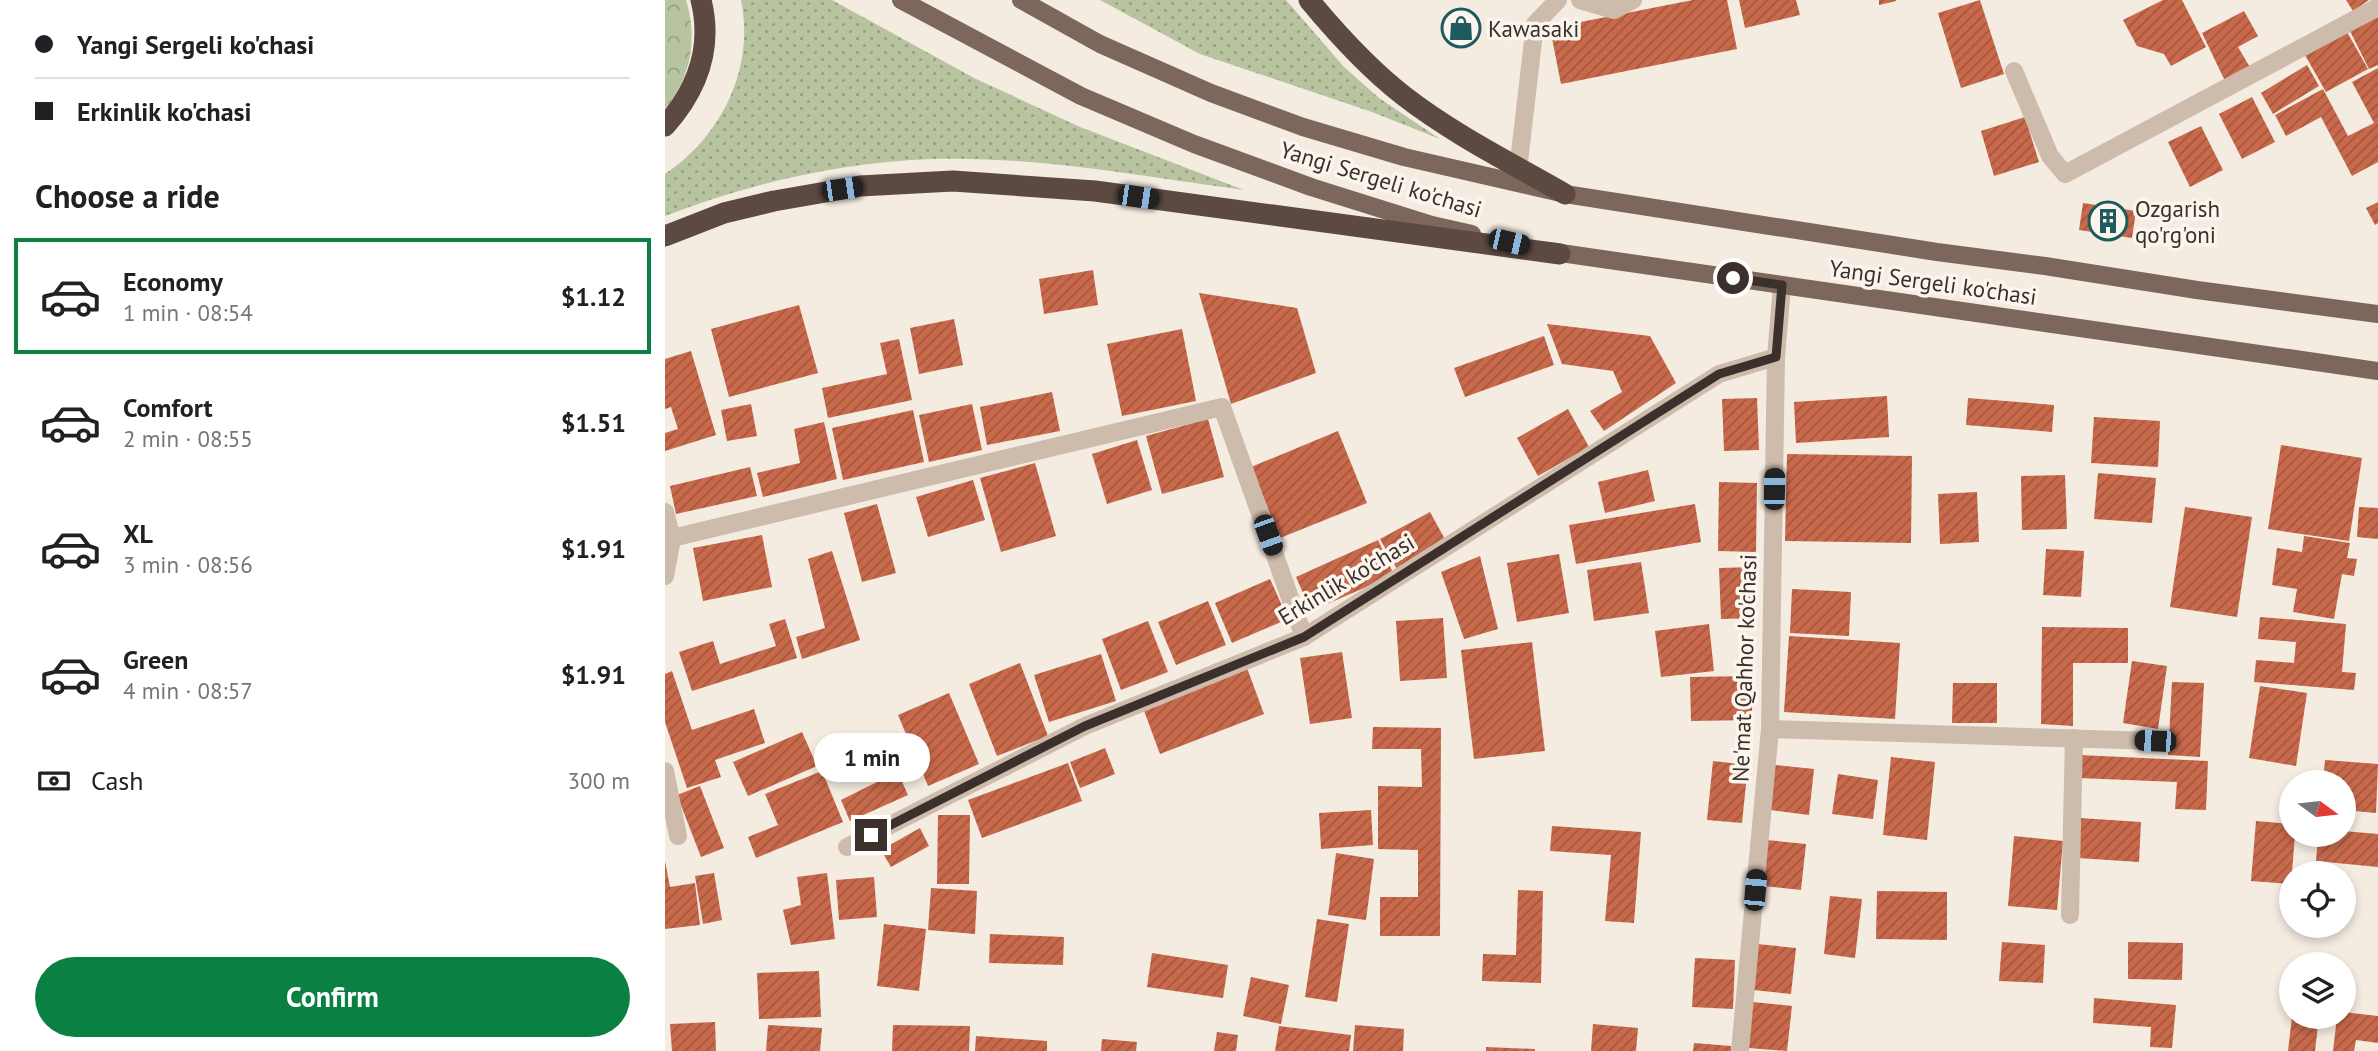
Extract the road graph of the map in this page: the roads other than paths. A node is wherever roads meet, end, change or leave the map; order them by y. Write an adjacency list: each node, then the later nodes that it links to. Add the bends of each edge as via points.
1 (701, 0): 10 (highway, via 706,28 698,76)
2 (901, 0): 14 (main road, Yangi Sergeli ko'chasi, via 1081,96 1194,144 1432,225)
3 (1021, 0): 11 (main road, Yangi Sergeli ko'chasi, via 1100,44 1303,127 1404,157)
4 (1309, 0): 11 (highway, via 1345,42 1404,96)
5 (1557, 0): 11 (street, via 1535,24)
6 (1580, 0): 7 (street, via 1614,10)
7 (1633, 0)
8 (2378, 7): 9 (street, via 2065,174 2050,156)
9 (2014, 71)
10 (665, 126)
11 (1517, 175): 12 (highway)
12 (1565, 194): 16 (main road, Yangi Sergeli ko'chasi)
13 (665, 236): 14 (highway, via 724,213 774,201 860,186 953,181 1095,191)
14 (1560, 254): 15 (main road, Yangi Sergeli ko'chasi)
15 (1782, 285): 17 (street, Ne'mat Qahhor ko'chasi); 18 (main road, Yangi Sergeli ko'chasi)
16 (2378, 314)
17 (1776, 357): 22 (street, Erkinlik ko'chasi, via 1719,374); 23 (street, Ne'mat Qahhor ko'chasi)
18 (2378, 371)
19 (665, 512): 20 (street)
20 (672, 538): 21 (street); 22 (street, via 1222,407)
21 (665, 576)
22 (1304, 637): 28 (street, Erkinlik ko'chasi, via 1085,726)
23 (1770, 729): 24 (street); 30 (street, Ne'mat Qahhor ko'chasi)
24 (2074, 738): 25 (street); 29 (street)
25 (2155, 741)
26 (665, 771): 27 (street)
27 (678, 836)
28 (847, 847)
29 (2070, 915)
30 (1740, 1051)

